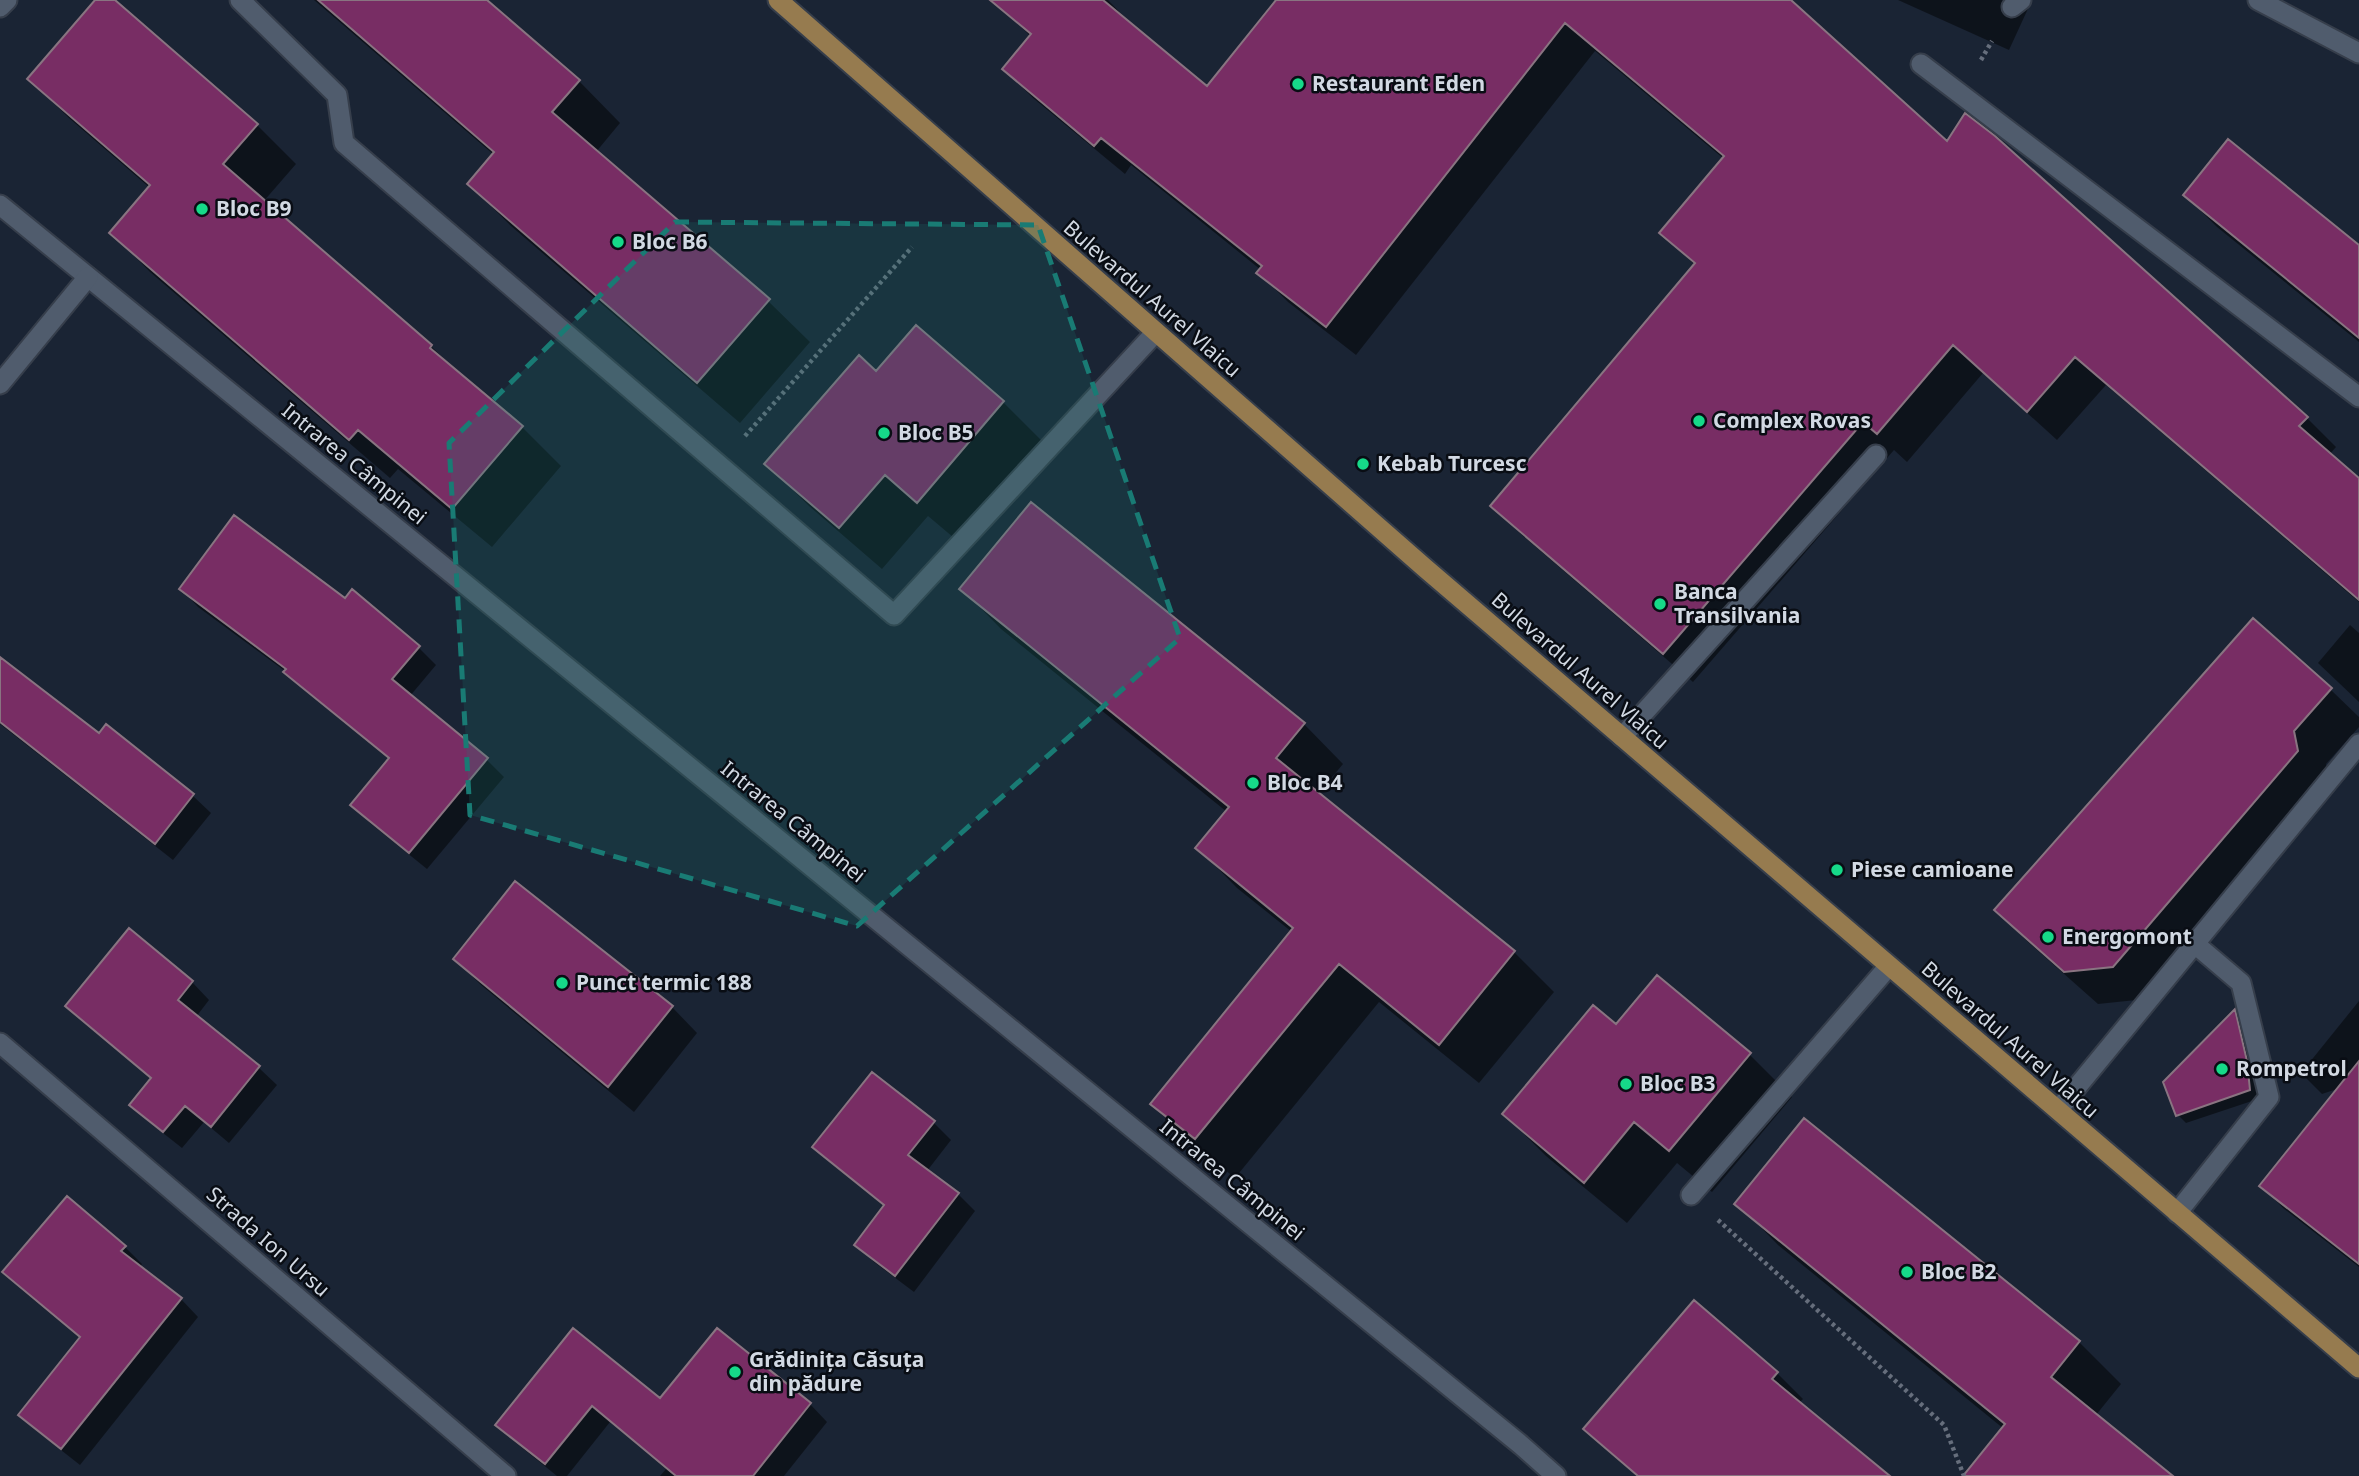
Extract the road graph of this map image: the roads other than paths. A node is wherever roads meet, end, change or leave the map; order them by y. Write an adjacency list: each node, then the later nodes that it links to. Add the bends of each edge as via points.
1 (7, 0): 5 (street)
2 (240, 0): 10 (street, via 337,95 344,143 894,615)
3 (778, 0): 10 (main road, Bulevardul Aurel Vlaicu)
4 (2258, 0): 6 (street)
5 (0, 7)
6 (2359, 53)
7 (1921, 64): 12 (street)
8 (0, 205): 9 (street, Intrarea Câmpinei)
9 (88, 276): 11 (street); 24 (street, Intrarea Câmpinei)
10 (1156, 332): 14 (main road, Bulevardul Aurel Vlaicu)
11 (0, 384)
12 (2359, 397)
13 (1876, 455): 14 (street)
14 (1622, 737): 17 (main road, Bulevardul Aurel Vlaicu)
15 (2359, 744): 16 (street)
16 (2195, 944): 19 (street); 21 (street, via 2241,983 2269,1097)
17 (1889, 966): 19 (main road, Bulevardul Aurel Vlaicu); 20 (street)
18 (0, 1043): 23 (street, Strada Ion Ursu)
19 (2058, 1110): 21 (main road, Bulevardul Aurel Vlaicu)
20 (1691, 1195)
21 (2177, 1213): 22 (main road, Bulevardul Aurel Vlaicu)
22 (2359, 1368)
23 (506, 1476)
24 (1556, 1476)

